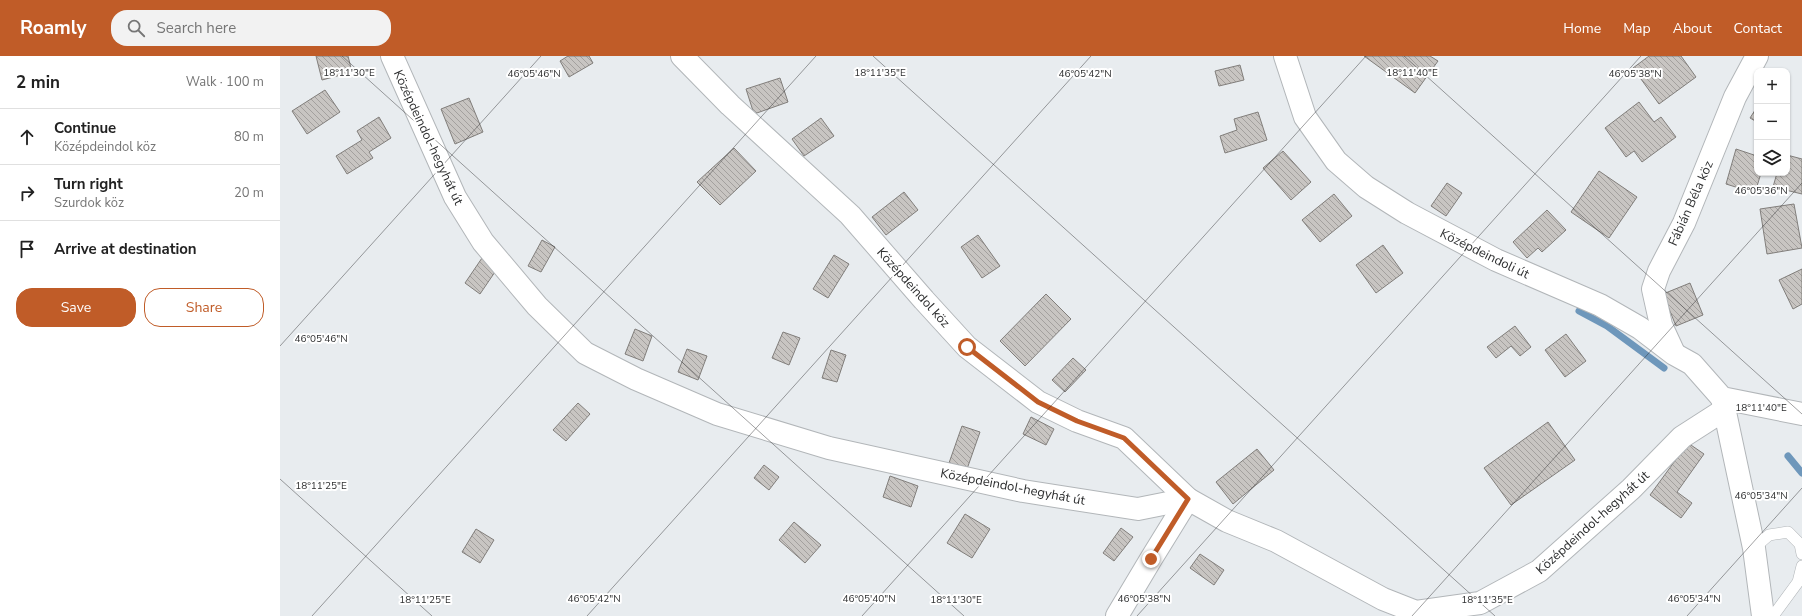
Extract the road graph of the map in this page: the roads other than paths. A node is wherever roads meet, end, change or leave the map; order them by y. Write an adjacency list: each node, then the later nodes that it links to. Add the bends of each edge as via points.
1 (392, 56): 8 (street, Középdeindol-hegyhát út, via 455,197 483,242 537,306 585,353 636,379 717,414 829,448 1023,491 1138,509)
2 (682, 56): 8 (street, Középdeindol köz, via 730,105 850,215 967,347 1038,402 1077,421 1124,438)
3 (1285, 56): 5 (street, Középdeindoli út, via 1305,117 1336,161 1366,187 1407,213 1496,260 1600,305 1640,328)
4 (1757, 56): 5 (street, Fábián Béla köz, via 1735,97 1684,223 1659,271 1653,289 1661,325)
5 (1674, 354): 6 (street, Középdeindoli út, via 1692,364)
6 (1723, 404): 7 (street); 8 (street, Középdeindol-hegyhát út, via 1682,437 1631,489 1539,571 1480,603 1416,612 1383,600 1276,541 1227,521); 9 (street)
7 (1802, 414)
8 (1188, 499): 12 (street)
9 (1754, 548): 10 (lane, via 1769,535 1788,532 1800,544); 13 (street)
10 (1802, 554)
11 (1802, 566): 14 (lane, via 1798,582)
12 (1117, 616)
13 (1763, 616)
14 (1773, 616)

